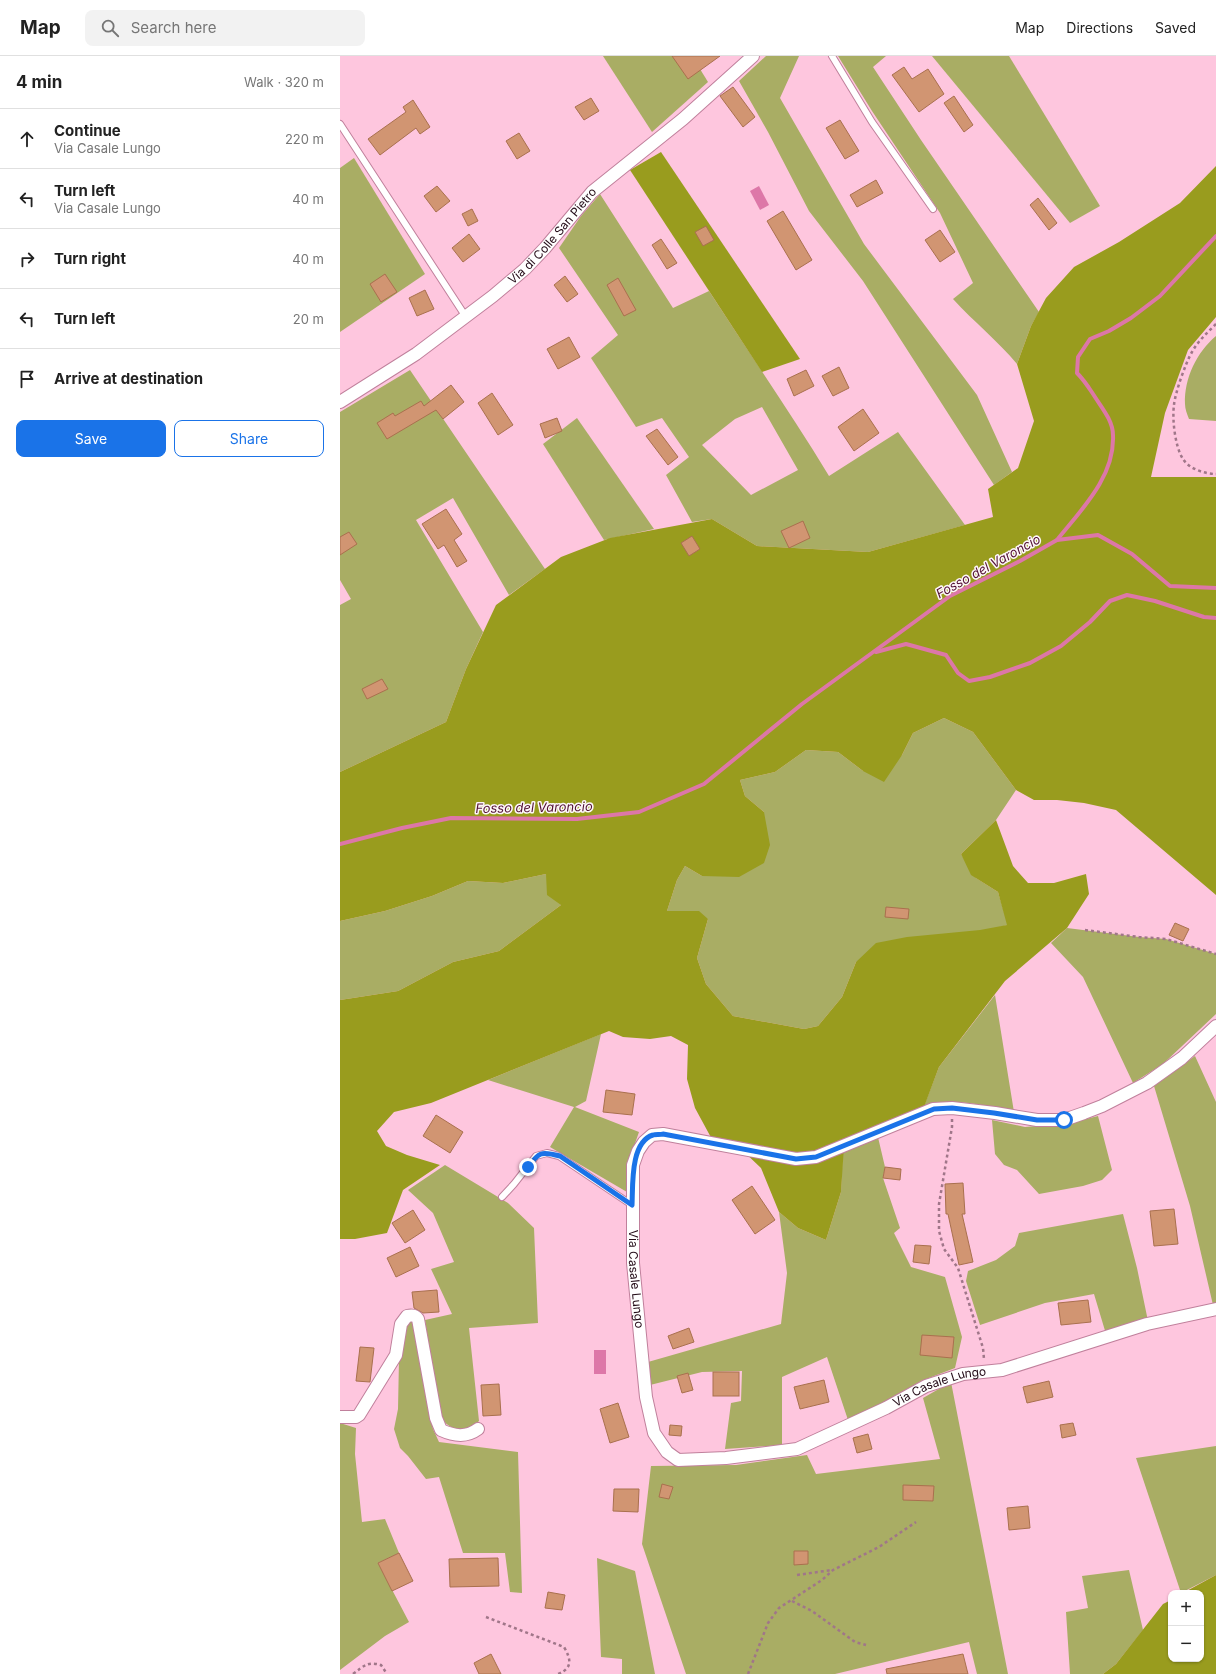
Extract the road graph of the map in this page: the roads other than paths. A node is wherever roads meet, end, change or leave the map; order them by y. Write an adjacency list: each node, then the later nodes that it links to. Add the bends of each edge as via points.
1 (753, 56): 5 (street, Via di Colle San Pietro, via 682,119 592,192 526,269)
2 (832, 56): 4 (lane, via 872,122)
3 (340, 124): 5 (lane)
4 (933, 209)
5 (466, 317): 6 (street, Via di Colle San Pietro, via 416,354)
6 (340, 402)
7 (1216, 1026): 9 (street, Via Casale Lungo, via 1182,1058 1147,1083 1084,1114 1064,1120 1037,1120 952,1108 934,1109 816,1157 796,1159 652,1135 638,1151 633,1166)
8 (502, 1197): 9 (lane, via 536,1156 547,1153 560,1156)
9 (632, 1205): 10 (street, Via Casale Lungo, via 633,1263 646,1397 654,1434 667,1452 678,1460 726,1458 797,1449 886,1408 926,1386 963,1374 1002,1370 1147,1324)
10 (1216, 1309)
11 (340, 1417): 12 (street, via 359,1415 396,1355 401,1324 410,1315 418,1319 436,1418 441,1430 462,1436 472,1434)
12 (478, 1429)

